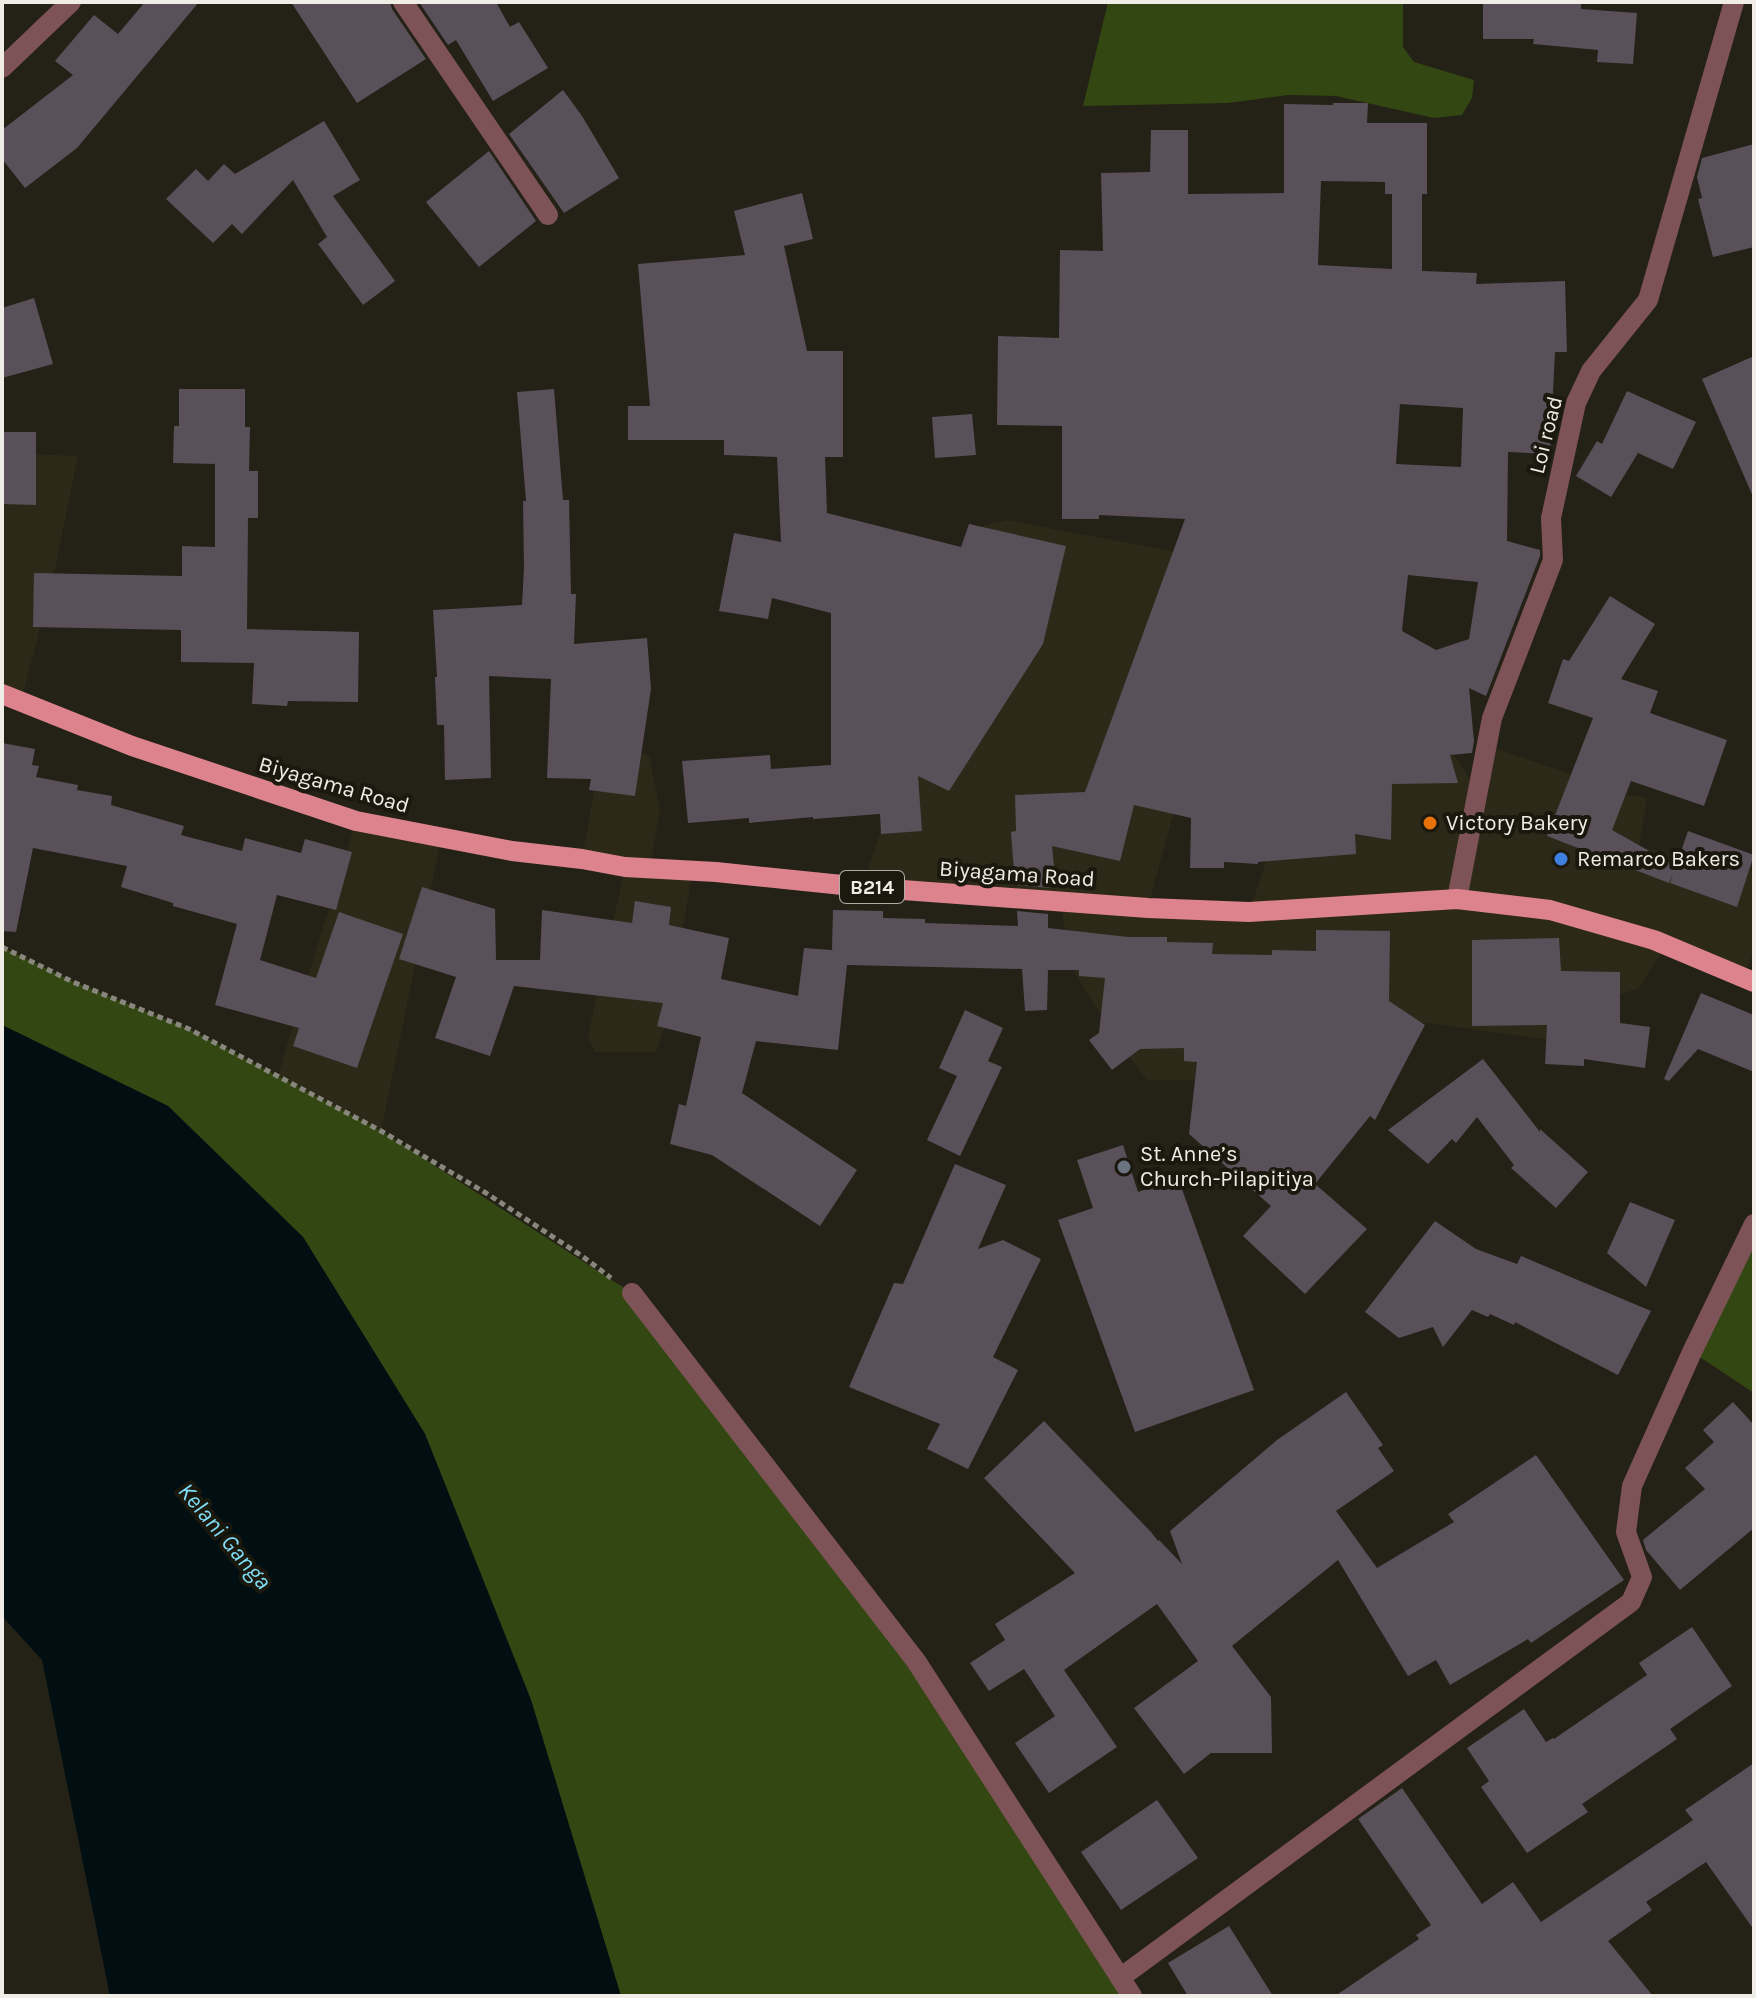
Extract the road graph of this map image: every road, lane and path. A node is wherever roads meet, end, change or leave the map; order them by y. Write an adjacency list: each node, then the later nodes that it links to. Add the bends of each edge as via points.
1 (71, 2): 4 (street)
2 (403, 2): 5 (street)
3 (1734, 2): 7 (street, Loi road, via 1648,300 1591,371 1576,403 1551,518 1553,560 1492,718)
4 (2, 68)
5 (548, 215)
6 (2, 694): 7 (main road, Biyagama Road / B214, via 132,746 356,821 625,867 1249,912)
7 (1457, 899): 9 (main road, Biyagama Road / B214, via 1550,910 1654,940)
8 (2, 947): 11 (path, via 189,1029 381,1131 486,1193)
9 (1754, 982)
10 (1754, 1224): 12 (street, via 1632,1486 1626,1532 1642,1577 1631,1602)
11 (632, 1293): 12 (street, via 916,1661)
12 (1120, 1978): 13 (street)
13 (1132, 1996)

